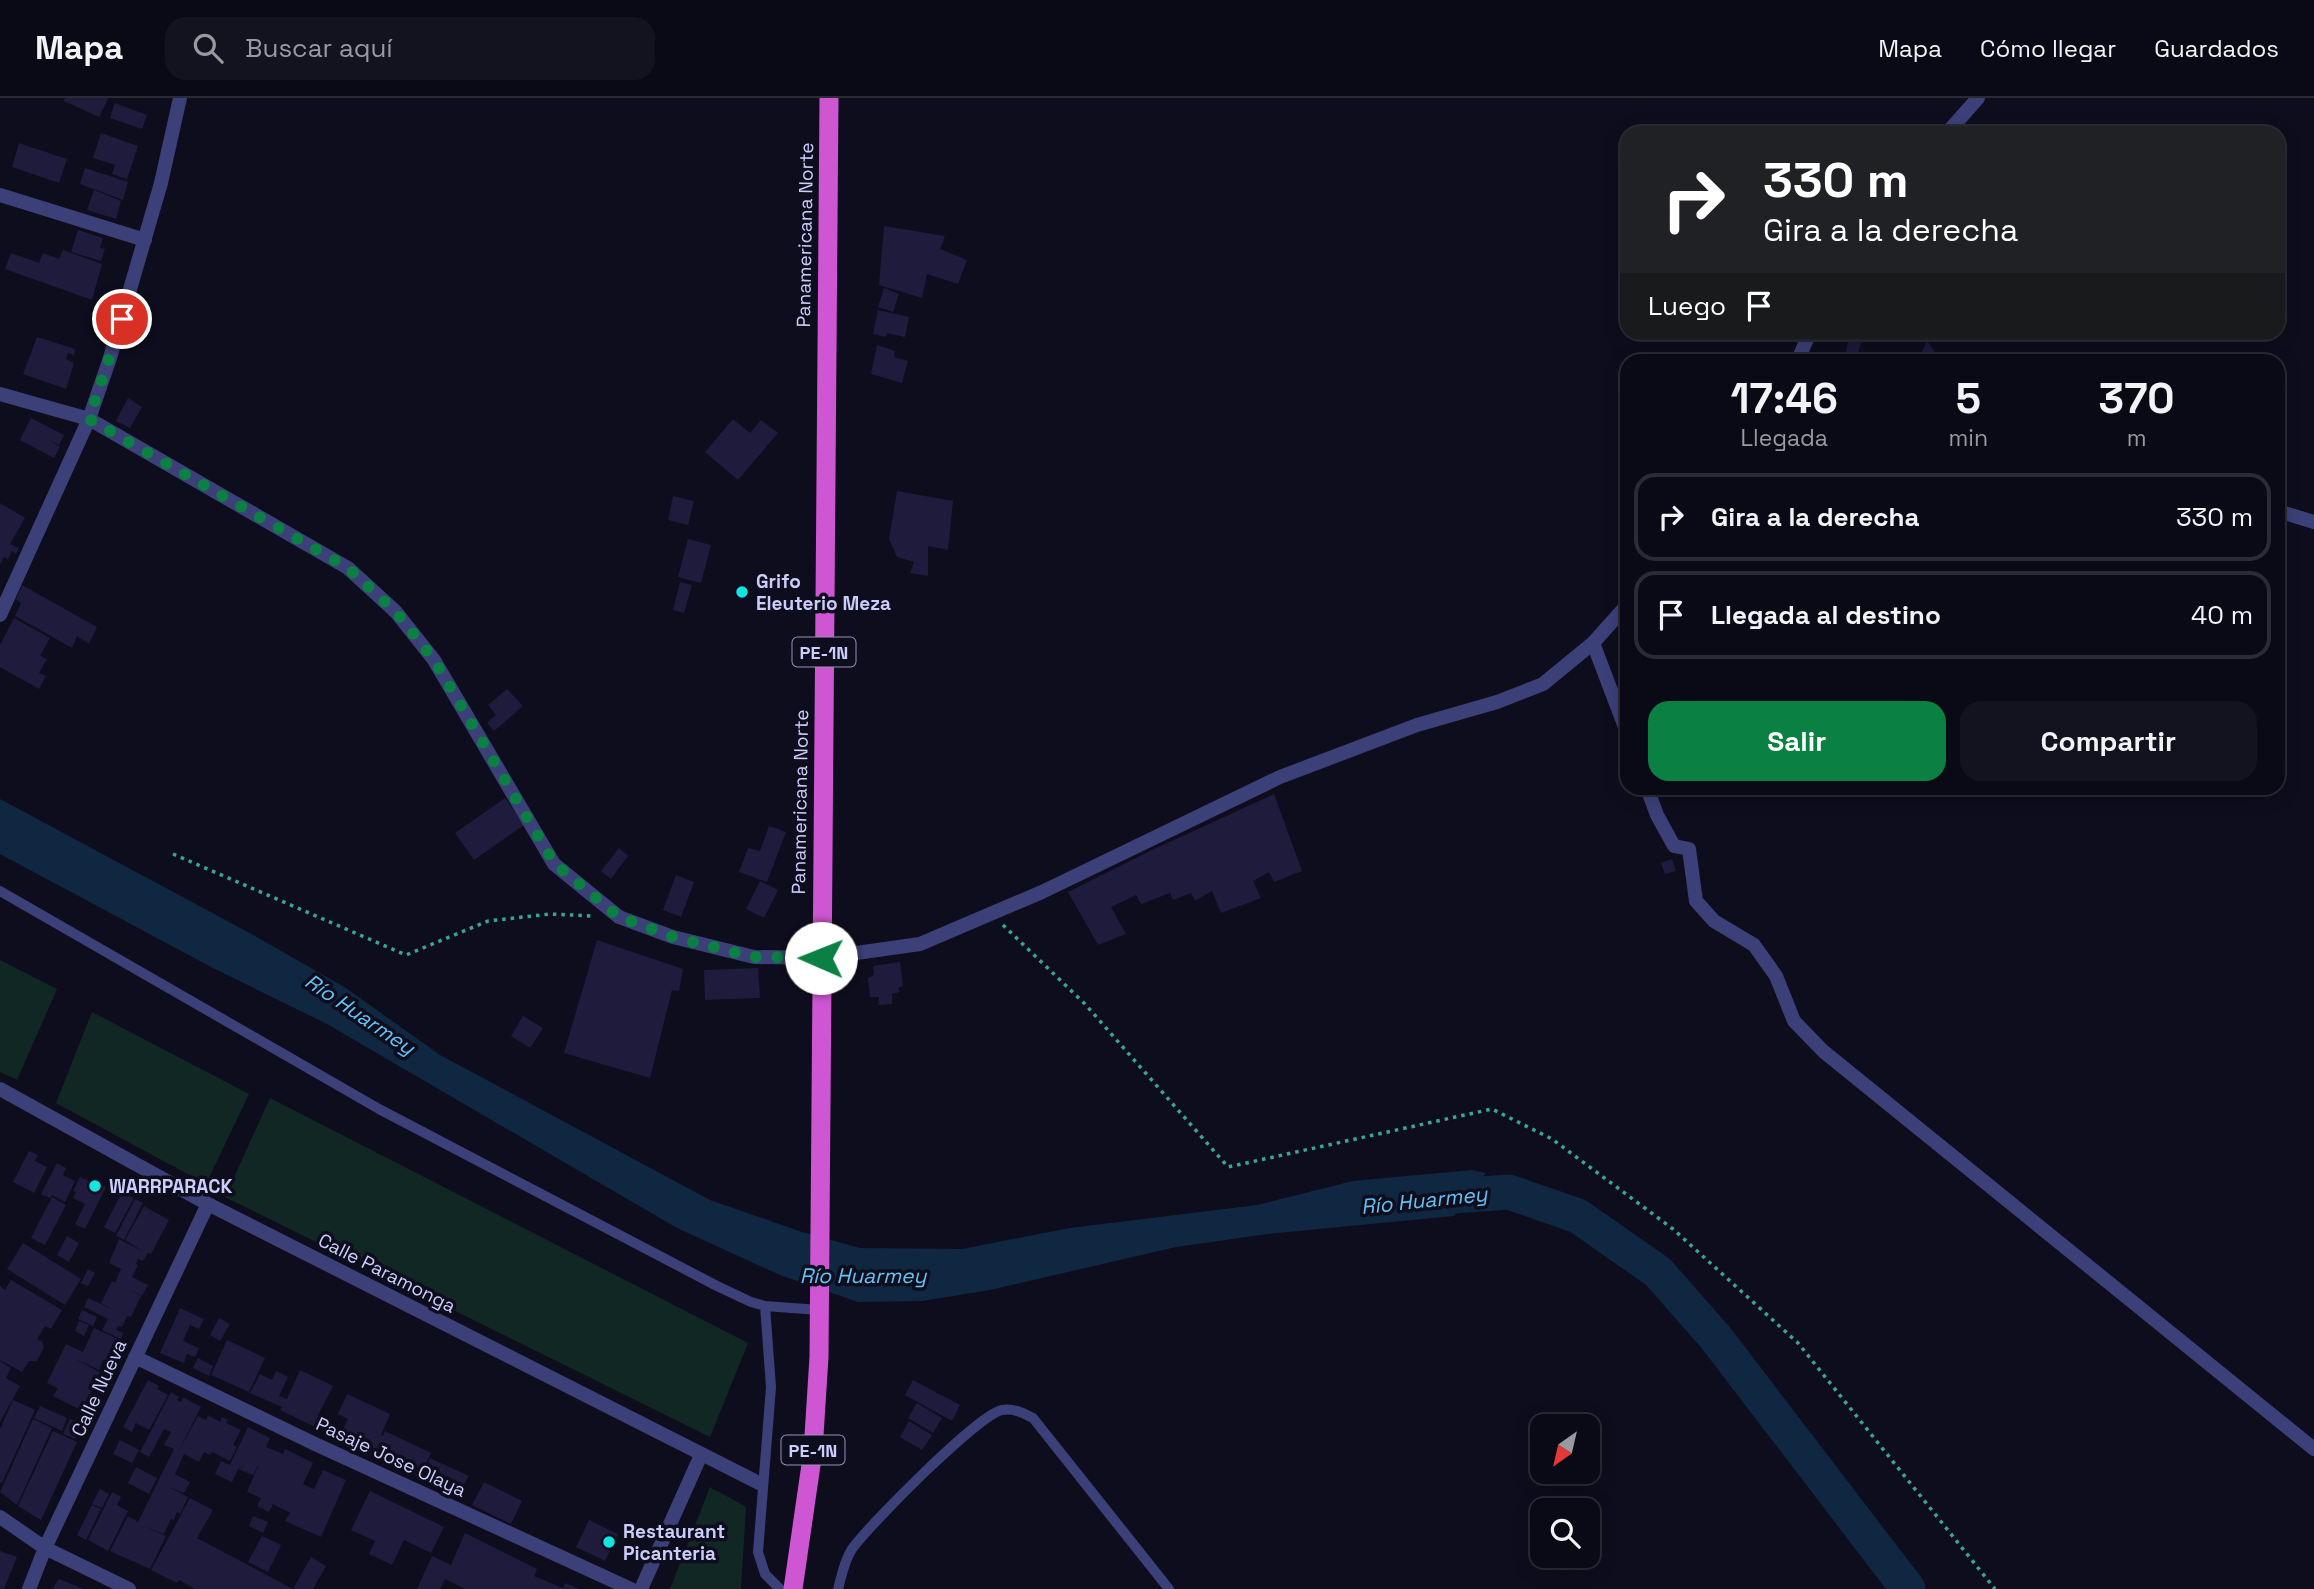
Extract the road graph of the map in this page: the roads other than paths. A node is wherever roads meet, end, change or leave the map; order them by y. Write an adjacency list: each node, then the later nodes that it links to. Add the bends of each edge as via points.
1 (180, 98): 6 (street)
2 (829, 98): 17 (highway, Panamericana Norte / PE-1N)
3 (1978, 98): 4 (street)
4 (1953, 126)
5 (0, 195): 6 (street)
6 (145, 240): 8 (street)
7 (0, 394): 8 (street)
8 (89, 419): 12 (street); 17 (street, via 348,568 396,612 434,660 554,863 619,917 673,937 754,957)
9 (2285, 513): 10 (street)
10 (2314, 522)
11 (1620, 613): 13 (street)
12 (0, 615)
13 (1593, 643): 14 (street); 17 (street, via 1543,684 1280,777 1042,892 920,944)
14 (1620, 714)
15 (1650, 795): 23 (street, via 1674,846 1689,849 1696,901 1714,921 1754,945 1776,976 1794,1021 1823,1051)
16 (0, 891): 20 (lane, via 379,1109 717,1286)
17 (821, 958): 21 (highway, Panamericana Norte / PE-1N)
18 (0, 1089): 19 (street, Calle Paramonga)
19 (208, 1204): 22 (street, Calle Nueva); 24 (street, Calle Paramonga)
20 (765, 1306): 21 (lane); 25 (lane, via 771,1387)
21 (819, 1310): 33 (highway, Panamericana Norte / PE-1N, via 813,1451)
22 (135, 1357): 27 (street, Calle Nueva); 30 (street, Pasaje Jose Olaya)
23 (2314, 1448)
24 (701, 1455): 25 (street, Calle Paramonga); 31 (street)
25 (761, 1484): 32 (lane, via 758,1552 765,1574)
26 (0, 1517): 27 (street)
27 (45, 1548): 28 (street, Calle Nueva); 29 (street)
28 (29, 1589)
29 (130, 1589)
30 (631, 1589)
31 (641, 1589)
32 (780, 1589)
33 (793, 1589)
34 (838, 1589): 35 (lane, via 845,1562 858,1541 928,1469 988,1416 1002,1410 1019,1411 1033,1419)
35 (1169, 1589)

